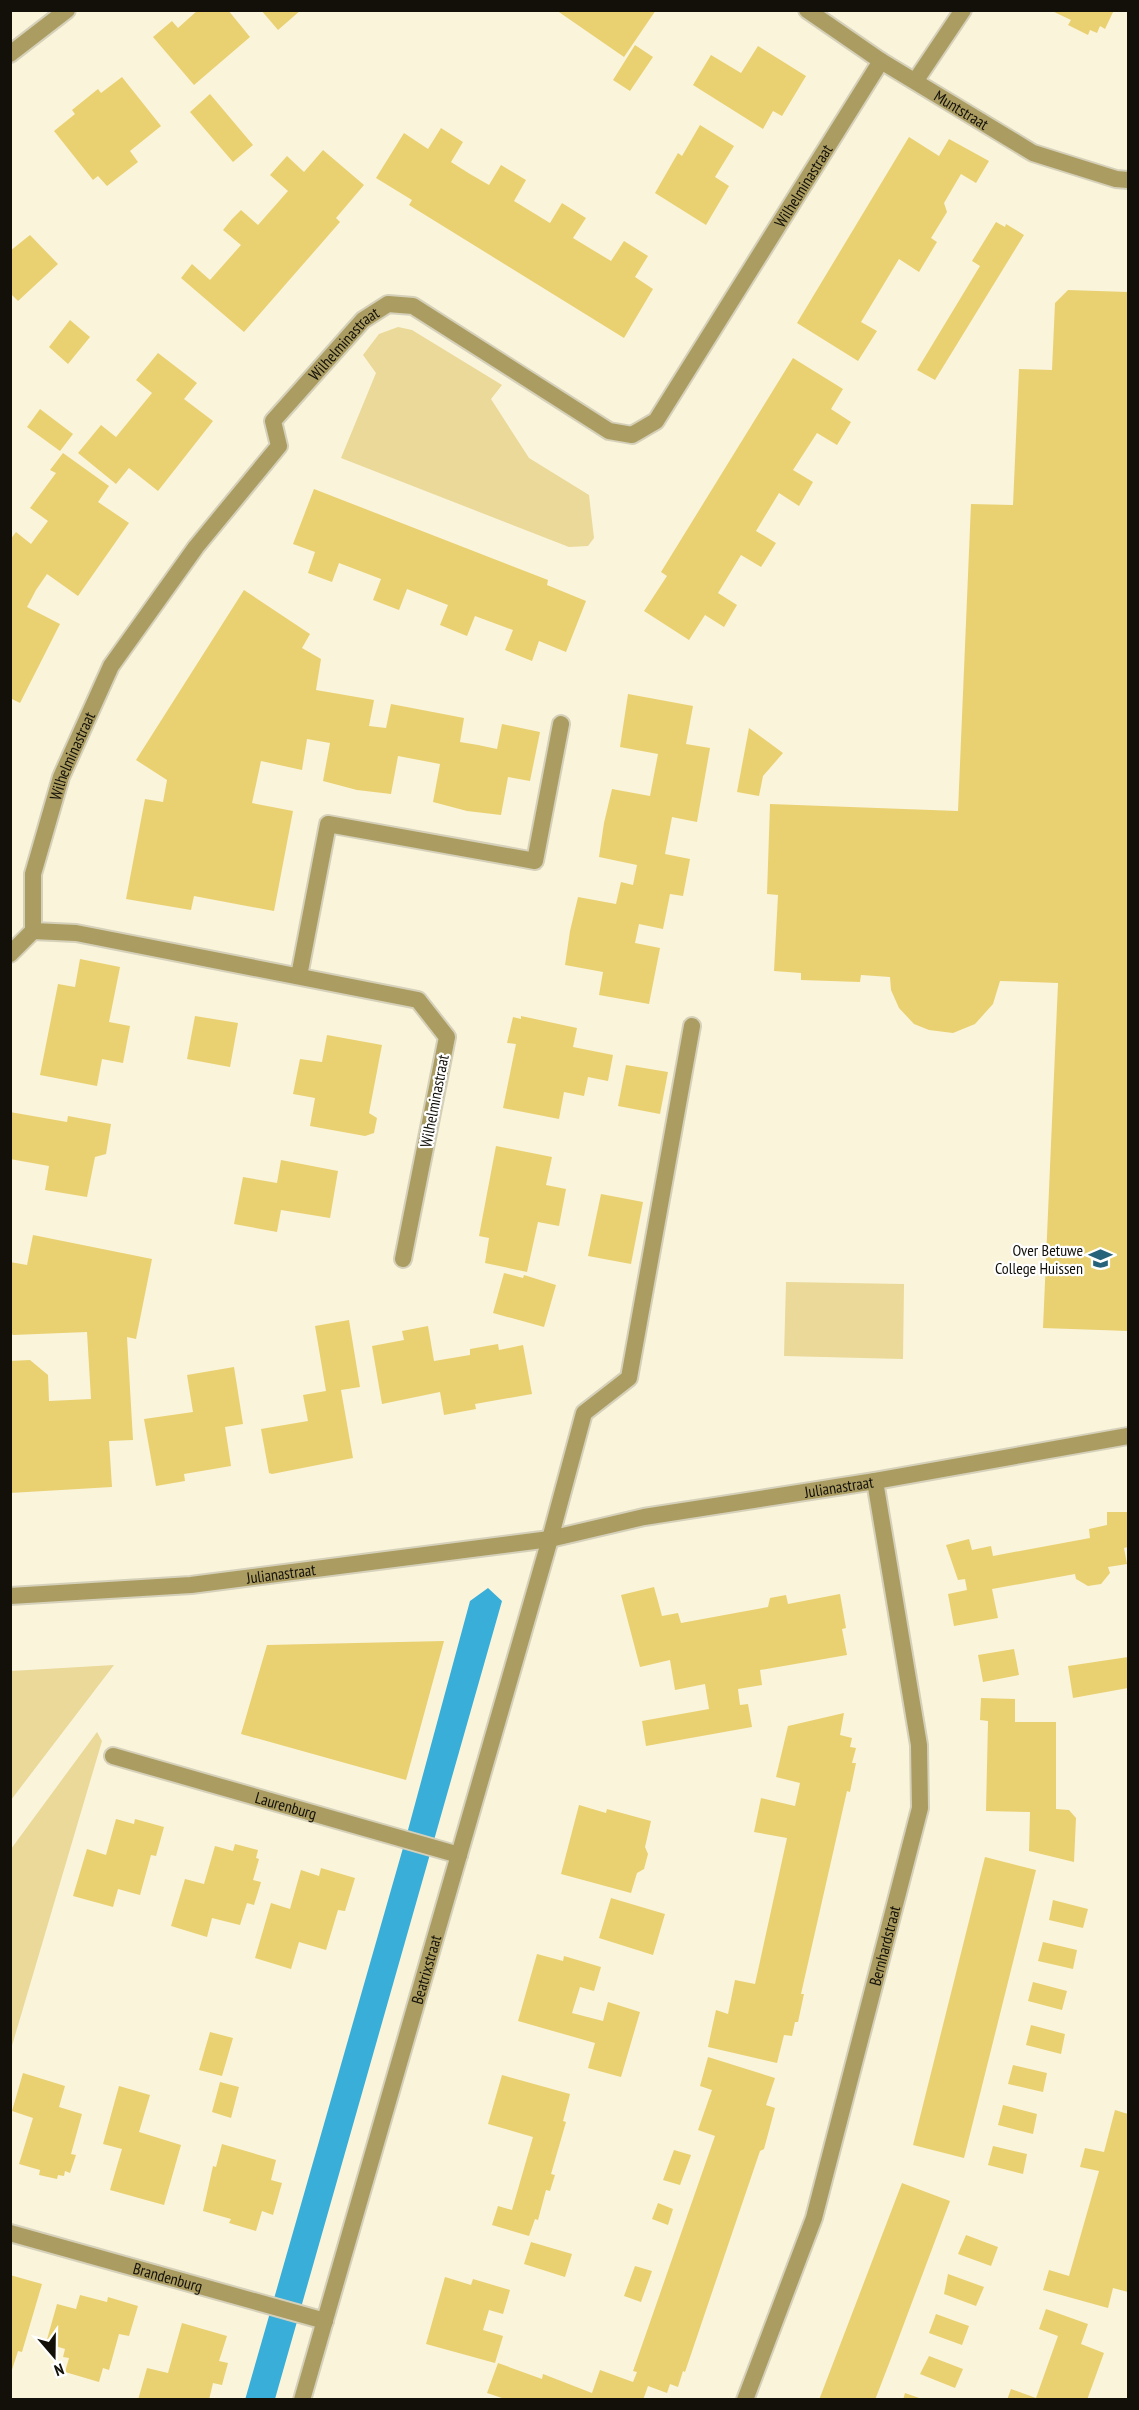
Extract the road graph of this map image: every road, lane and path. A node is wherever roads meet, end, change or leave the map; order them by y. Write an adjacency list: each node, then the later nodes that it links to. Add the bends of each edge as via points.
1 (67, 10): 4 (street)
2 (807, 10): 5 (street, Muntstraat)
3 (963, 10): 6 (street)
4 (10, 54)
5 (881, 61): 6 (street, Muntstraat); 9 (street, Wilhelminastraat, via 657,421 632,435 609,431 413,306 388,304 363,320 273,421 279,446 196,547 111,666 61,777 33,874)
6 (916, 80): 7 (street, Muntstraat, via 1033,153)
7 (1128, 180)
8 (561, 724): 11 (street, via 535,861 328,824)
9 (33, 931): 10 (street); 11 (street, Wilhelminastraat, via 76,933)
10 (10, 954)
11 (299, 976): 13 (street, Wilhelminastraat, via 418,1000 447,1037)
12 (692, 1026): 16 (street, via 629,1378 584,1413)
13 (402, 1259)
14 (1128, 1436): 15 (street, Julianastraat)
15 (874, 1481): 16 (street, Julianastraat, via 644,1517); 23 (street, Bernhardstraat, via 919,1745 920,1808 814,2218)
16 (550, 1539): 17 (street, Julianastraat, via 191,1585); 19 (street, Beatrixstraat)
17 (10, 1596)
18 (113, 1756): 19 (street, Laurenburg)
19 (459, 1855): 21 (street, Beatrixstraat)
20 (10, 2233): 21 (street, Brandenburg)
21 (325, 2321): 22 (street, Beatrixstraat)
22 (302, 2400)
23 (745, 2400)

